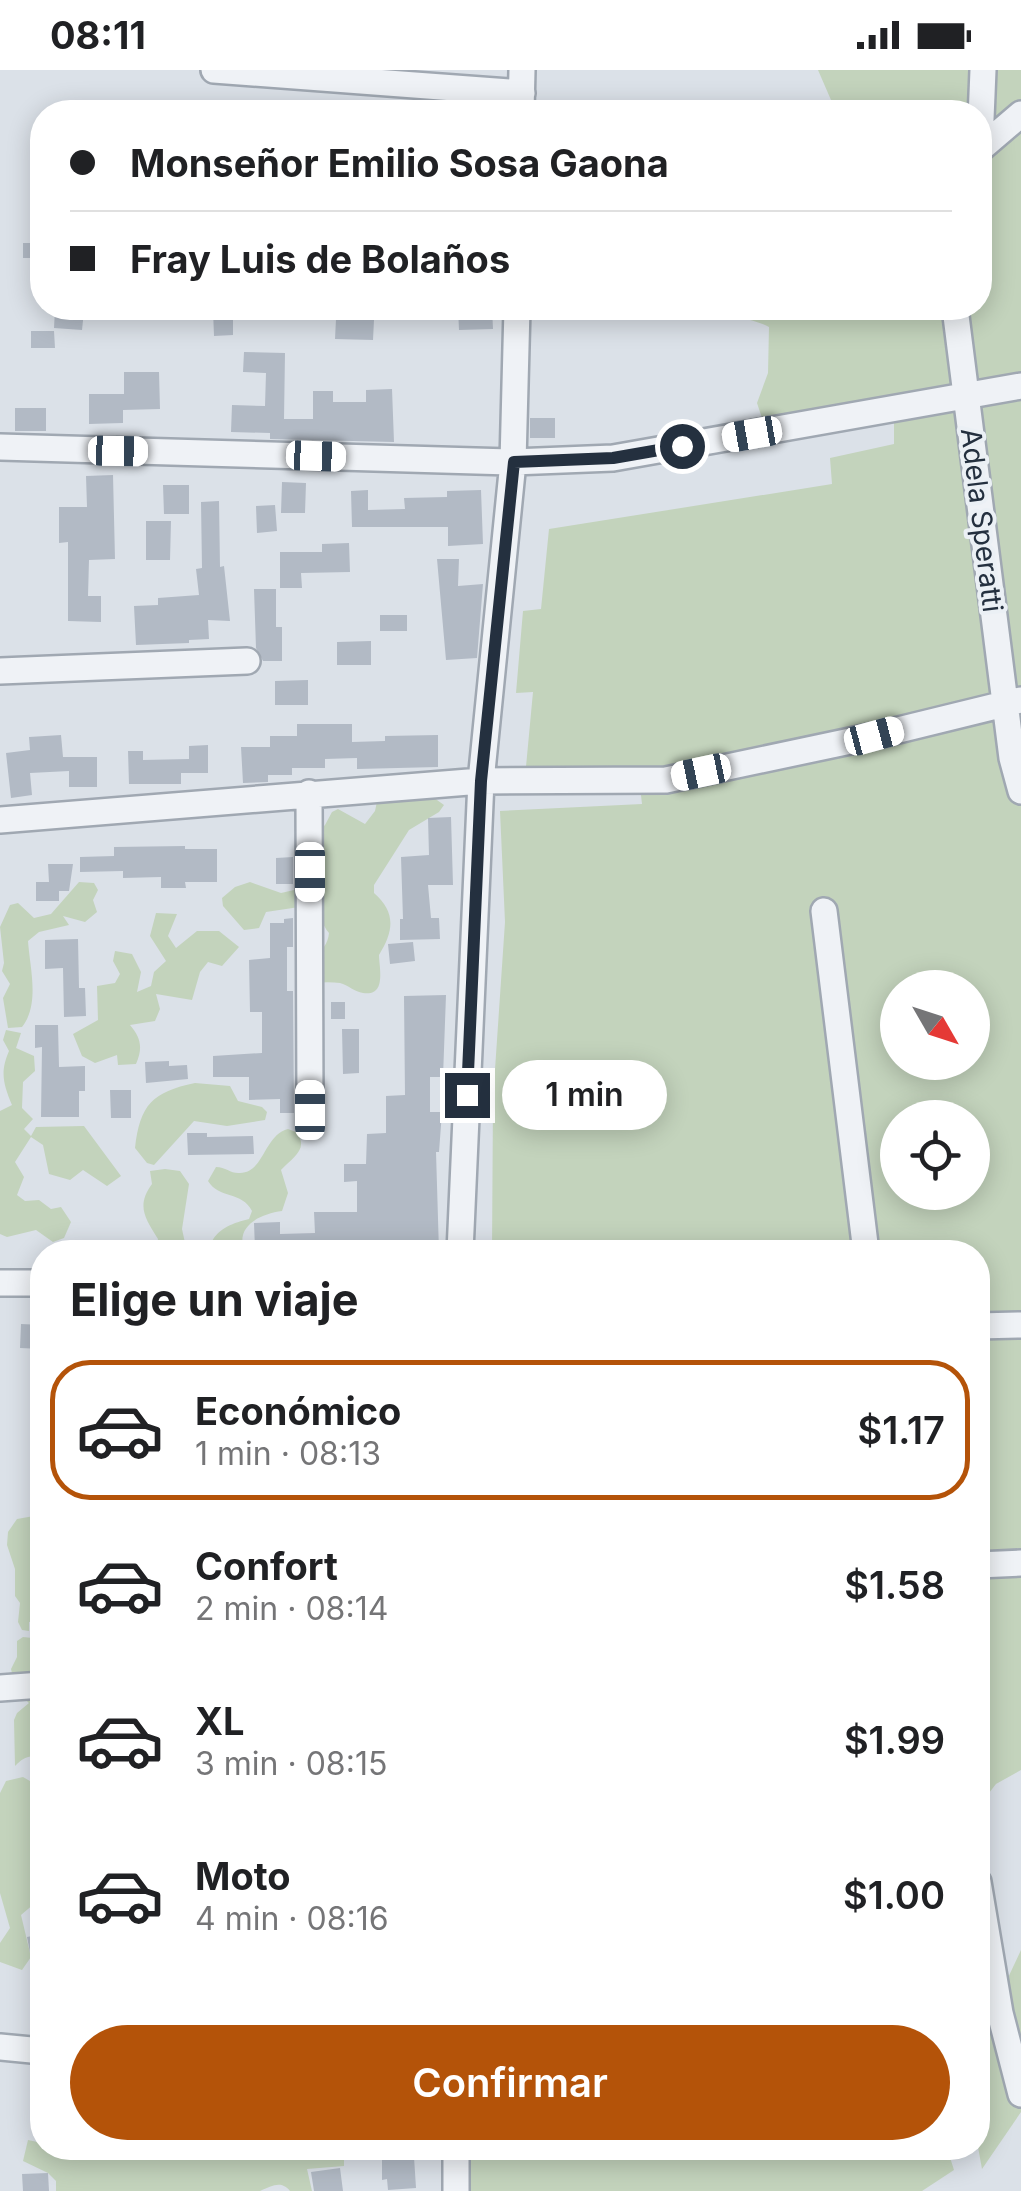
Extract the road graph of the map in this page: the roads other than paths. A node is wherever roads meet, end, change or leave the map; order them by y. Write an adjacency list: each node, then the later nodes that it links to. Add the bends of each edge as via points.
1 (214, 70): 3 (street)
2 (983, 70): 5 (street)
3 (313, 74): 4 (street)
4 (522, 92)
5 (982, 100)
6 (1021, 114): 7 (street)
7 (992, 137)
8 (517, 320): 13 (street)
9 (956, 320): 11 (street, Adela Speratti)
10 (1021, 386): 11 (street)
11 (966, 396): 13 (street, via 613,458); 16 (street, Adela Speratti)
12 (0, 448): 13 (street)
13 (514, 462): 17 (street)
14 (247, 660): 15 (street)
15 (0, 672)
16 (1013, 701): 17 (street, via 666,780); 18 (street, Adela Speratti, via 1012,758)
17 (481, 781): 19 (street); 23 (street)
18 (1021, 791)
19 (309, 793): 20 (street); 22 (street)
20 (0, 820)
21 (824, 911): 24 (street)
22 (310, 1110)
23 (461, 1240)
24 (865, 1240)
25 (30, 1283): 26 (street)
26 (0, 1284)
27 (1021, 1325): 28 (street)
28 (990, 1326)
29 (1021, 1563): 30 (street)
30 (990, 1564)
31 (30, 1687): 32 (street)
32 (0, 1688)
33 (990, 1953): 36 (street)
34 (0, 2047): 35 (street)
35 (30, 2050)
36 (1021, 2094)
37 (456, 2160): 38 (street)
38 (456, 2191)

